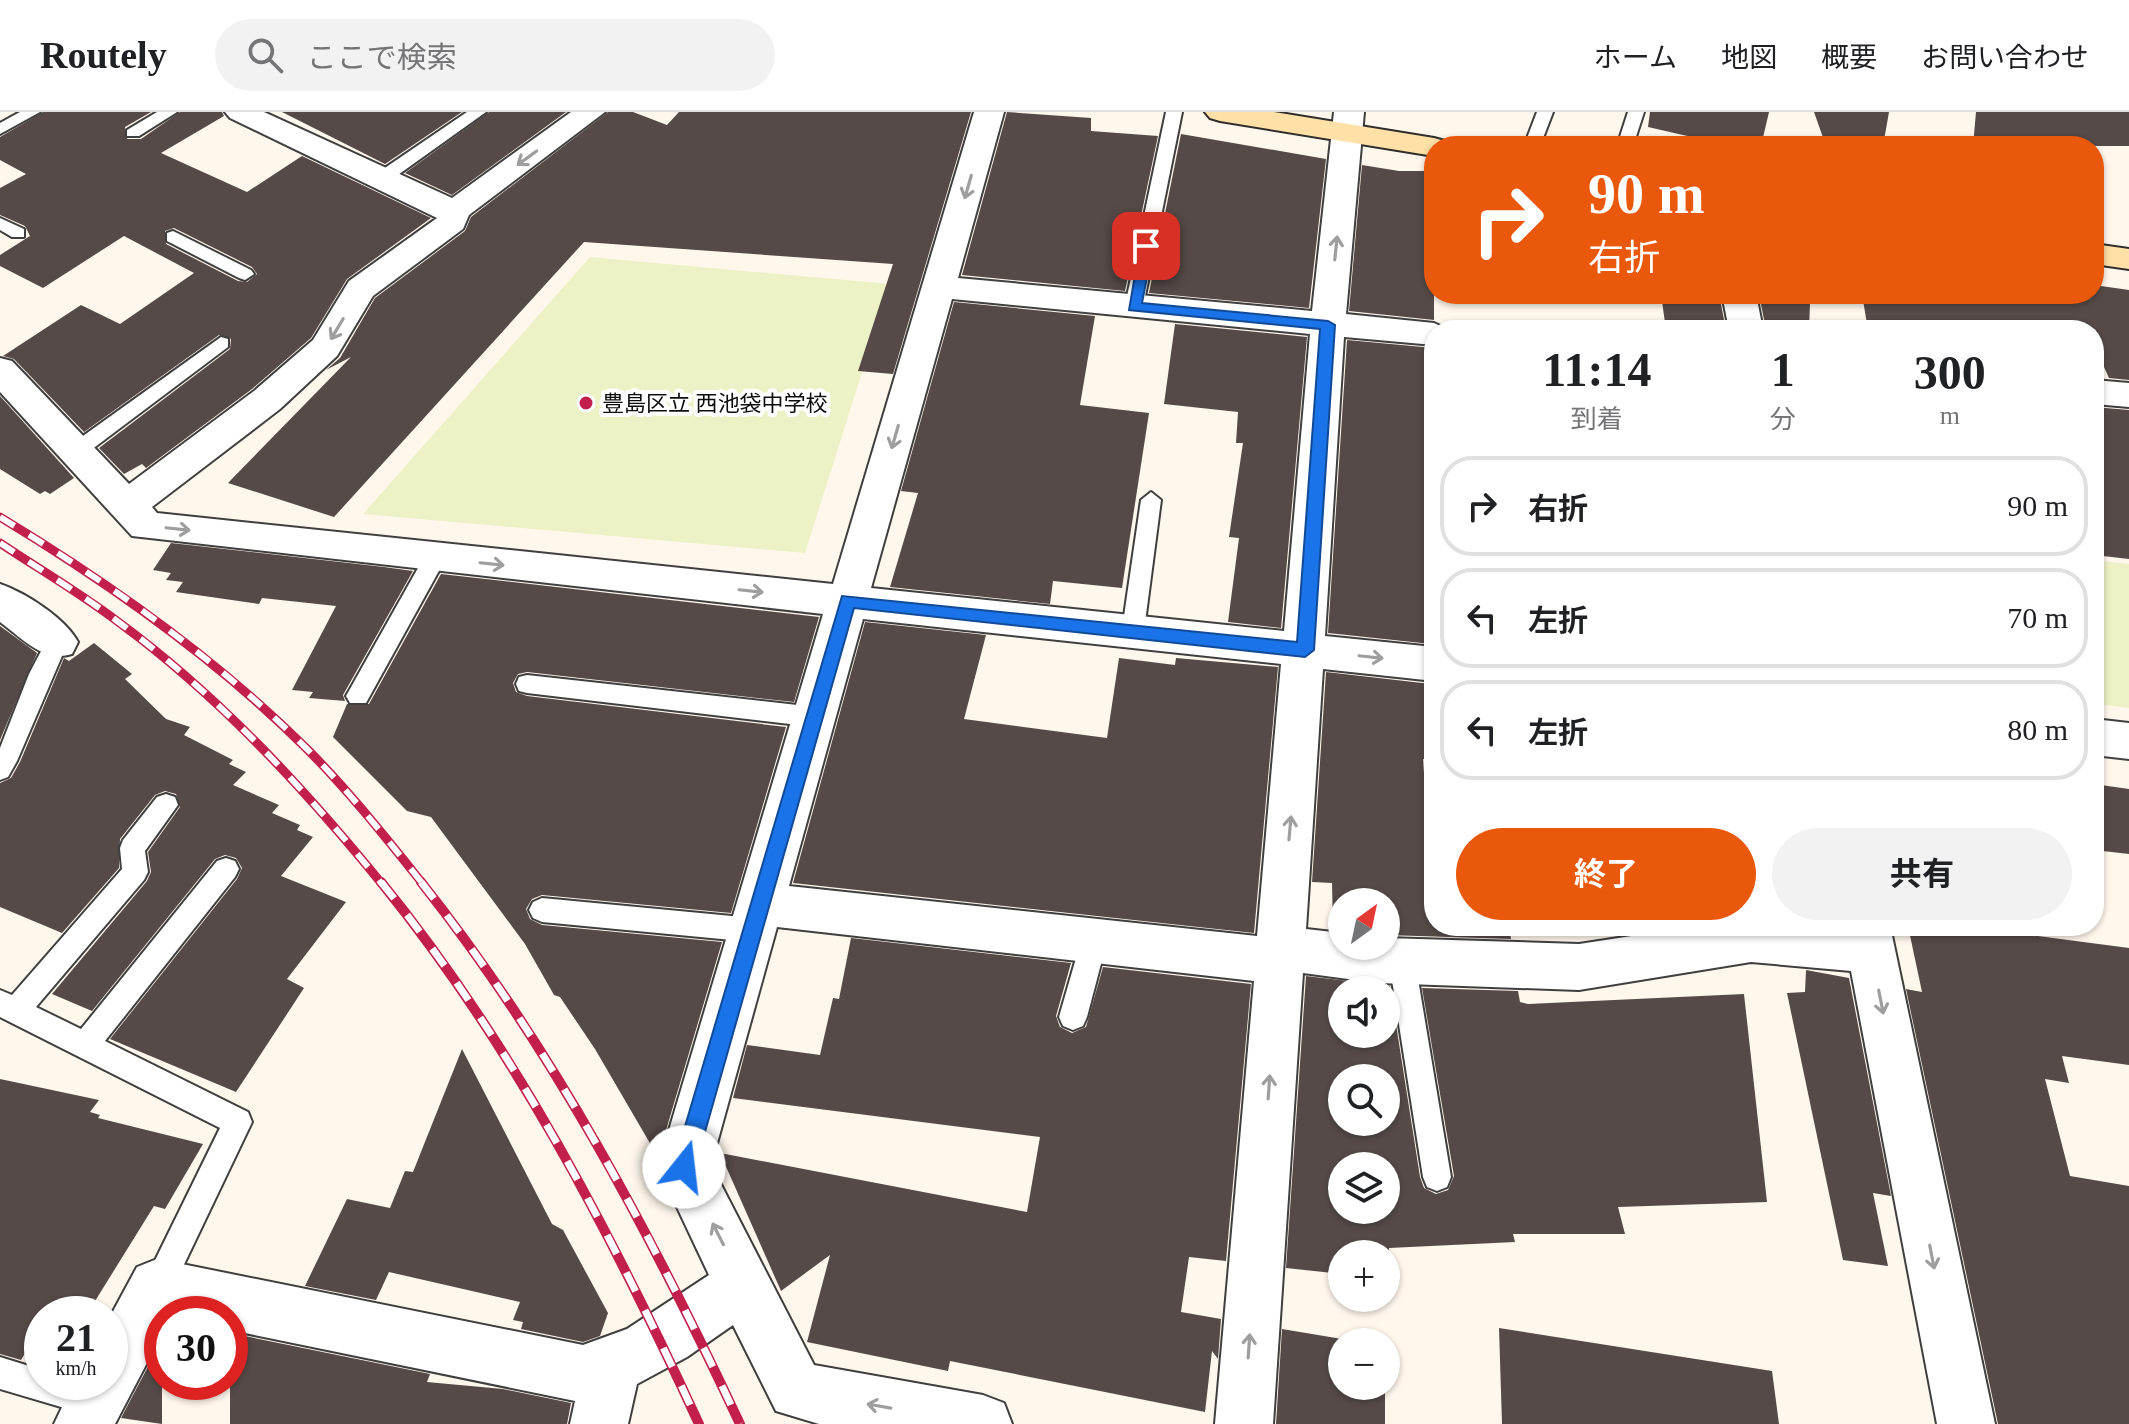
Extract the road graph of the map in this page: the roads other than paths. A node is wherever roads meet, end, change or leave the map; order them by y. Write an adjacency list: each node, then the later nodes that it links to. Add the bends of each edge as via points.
1 (32, 112): 12 (lane)
2 (169, 112): 13 (lane)
3 (240, 112): 17 (street)
4 (478, 112): 17 (lane)
5 (590, 112): 18 (street, one-way to 18)
6 (989, 112): 25 (street, one-way to 25)
7 (1174, 112): 26 (lane)
8 (1220, 112): 11 (main road)
9 (1545, 112): 14 (lane)
10 (1636, 112): 15 (lane)
11 (1349, 123): 16 (main road); 27 (street, one-way to 11)
12 (0, 129)
13 (133, 133)
14 (1536, 136)
15 (1628, 136)
16 (1424, 144)
17 (382, 178): 18 (street)
18 (454, 211): 35 (street, one-way to 35, via 452,222 361,289 325,348 267,400)
19 (0, 223): 20 (lane)
20 (18, 233)
21 (173, 237): 24 (lane)
22 (2104, 255): 23 (main road)
23 (2129, 259)
24 (245, 274)
25 (938, 287): 26 (street); 38 (street, one-way to 38)
26 (1134, 306): 27 (street)
27 (1328, 325): 28 (street); 41 (street)
28 (1424, 333)
29 (221, 343): 33 (lane)
30 (0, 370): 33 (street)
31 (2104, 393): 32 (street)
32 (2129, 395)
33 (76, 451): 35 (street)
34 (1151, 500): 39 (lane)
35 (127, 506): 36 (street, one-way to 36, via 146,526)
36 (435, 558): 38 (street, one-way to 38); 44 (lane)
37 (0, 600): 40 (street)
38 (848, 601): 39 (street); 45 (street)
39 (1133, 630): 41 (street)
40 (57, 642): 48 (lane, via 38,671 15,747)
41 (1305, 650): 42 (street, one-way to 42); 55 (street, one-way to 41)
42 (1424, 663)
43 (527, 684): 45 (lane)
44 (358, 696)
45 (815, 717): 52 (street)
46 (2104, 738): 47 (street)
47 (2129, 741)
48 (0, 770)
49 (166, 805): 57 (lane, via 132,848 135,872)
50 (226, 869): 59 (lane)
51 (542, 910): 52 (lane)
52 (756, 917): 54 (street); 61 (street, one-way to 52, via 684,1167)
53 (1868, 938): 56 (street, via 1751,940 1579,967); 70 (street, one-way to 70)
54 (1094, 941): 55 (street); 58 (lane)
55 (1279, 954): 56 (street); 69 (street, one-way to 55)
56 (1402, 961): 60 (lane)
57 (8, 1007): 59 (lane)
58 (1073, 1017)
59 (85, 1045): 62 (lane, via 238,1122)
60 (1437, 1177)
61 (743, 1284): 64 (street); 68 (street, one-way to 61, via 796,1391)
62 (157, 1287): 63 (street); 64 (street, via 583,1374)
63 (128, 1340)
64 (612, 1368): 67 (street)
65 (0, 1373): 66 (lane)
66 (24, 1378)
67 (599, 1424)
68 (983, 1424)
69 (1244, 1424)
70 (1966, 1424)

